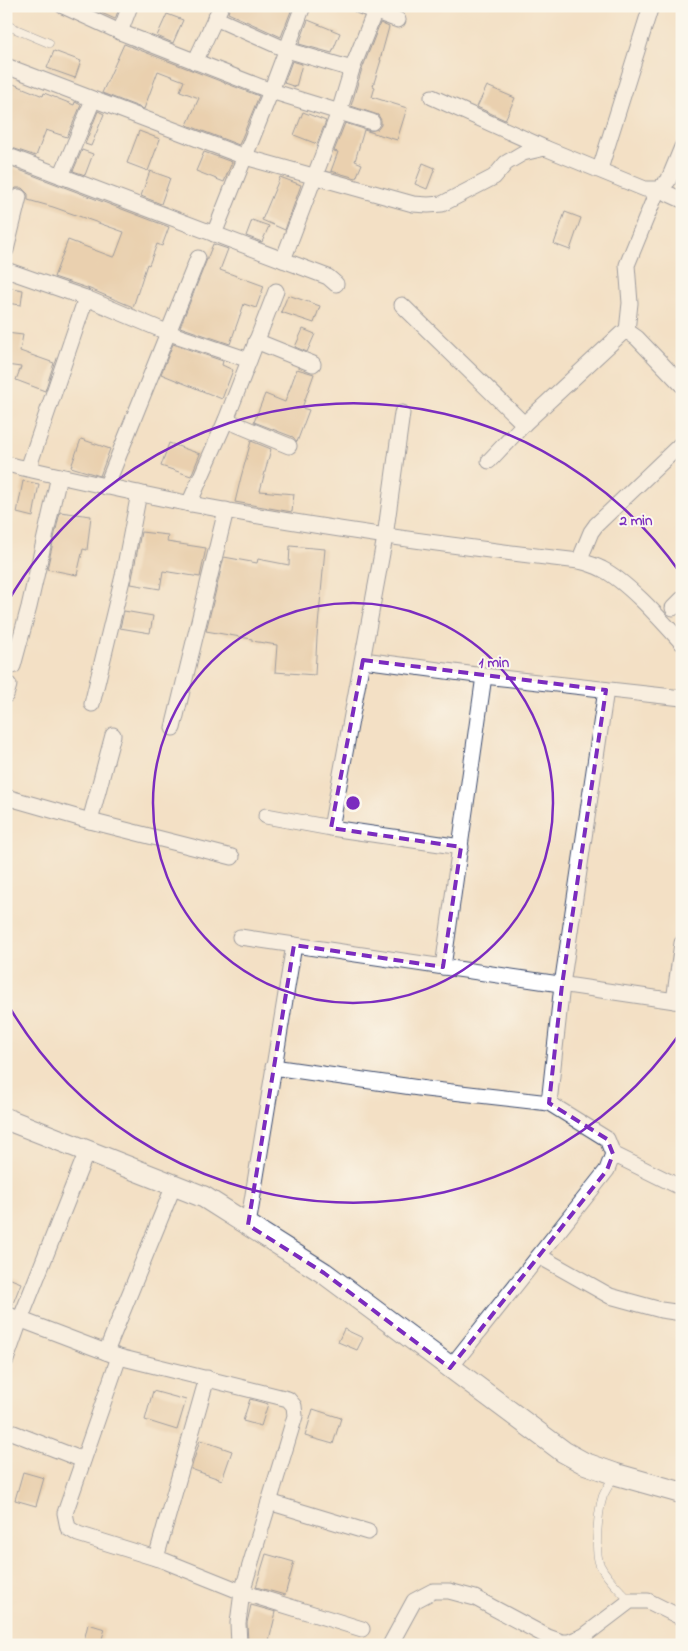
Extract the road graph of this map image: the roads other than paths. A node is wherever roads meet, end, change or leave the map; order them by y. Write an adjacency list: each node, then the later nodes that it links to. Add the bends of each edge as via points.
1 (63, 6): 9 (street)
2 (130, 6): 9 (street)
3 (303, 6): 11 (street)
4 (651, 6): 24 (street)
5 (371, 8): 7 (street); 14 (street)
6 (218, 12): 11 (street); 12 (street)
7 (398, 20)
8 (6, 24): 10 (lane)
9 (120, 32): 12 (street)
10 (49, 43)
11 (287, 50): 14 (street); 15 (street)
12 (195, 62): 15 (street)
13 (6, 66): 17 (street)
14 (352, 69): 18 (street)
15 (271, 91): 18 (street); 23 (street)
16 (432, 97): 21 (street)
17 (93, 100): 23 (street); 25 (street)
18 (339, 112): 19 (street); 26 (street)
19 (372, 122)
20 (682, 147): 27 (street, via 668,181)
21 (545, 148): 24 (street); 26 (street, via 523,153 506,163 494,177 442,204 428,206)
22 (6, 155): 25 (street)
23 (245, 157): 26 (street); 30 (street)
24 (600, 169): 27 (street, via 645,189)
25 (61, 176): 30 (street)
26 (315, 177): 33 (street)
27 (658, 189): 29 (street); 39 (street, via 627,265 630,304)
28 (19, 198): 31 (street)
29 (682, 200)
30 (214, 234): 33 (street)
31 (6, 250)
32 (198, 258): 40 (street)
33 (283, 260): 35 (street, via 328,277)
34 (6, 270): 37 (street)
35 (336, 284)
36 (276, 291): 41 (street)
37 (86, 298): 40 (street); 52 (street)
38 (402, 305): 47 (street)
39 (627, 331): 44 (street); 47 (street)
40 (169, 333): 42 (street); 54 (street)
41 (256, 341): 42 (street); 43 (street)
42 (249, 360): 46 (street)
43 (313, 364)
44 (682, 386)
45 (402, 413): 58 (street)
46 (226, 420): 49 (street); 56 (street)
47 (524, 424): 50 (street)
48 (682, 443): 59 (street, via 596,525)
49 (289, 446)
50 (489, 461)
51 (6, 464): 52 (street)
52 (28, 469): 53 (street)
53 (59, 476): 54 (street); 62 (street)
54 (106, 487): 55 (street)
55 (139, 493): 56 (street); 66 (street)
56 (189, 504): 57 (street)
57 (226, 510): 58 (street); 67 (street)
58 (385, 536): 59 (street); 61 (street)
59 (580, 561): 60 (street, via 602,569 623,584)
60 (682, 643)
61 (363, 660): 63 (street); 72 (street)
62 (13, 666)
63 (484, 676): 64 (street); 73 (street)
64 (606, 690): 65 (street); 79 (street)
65 (682, 698)
66 (92, 704)
67 (173, 728)
68 (113, 735): 71 (street)
69 (6, 797): 71 (street)
70 (266, 816): 72 (street)
71 (90, 820): 74 (street)
72 (331, 828): 73 (street)
73 (461, 847): 78 (street)
74 (232, 856)
75 (240, 936): 77 (street)
76 (682, 943): 80 (street)
77 (294, 945): 78 (street); 81 (street)
78 (444, 967): 79 (street)
79 (562, 985): 80 (street); 82 (street)
80 (678, 1002)
81 (273, 1067): 82 (street); 88 (street)
82 (550, 1103): 85 (street, via 607,1139)
83 (6, 1119): 84 (street)
84 (87, 1151): 86 (street); 91 (street)
85 (614, 1154): 87 (street); 89 (street, via 607,1170)
86 (174, 1185): 88 (street, via 204,1197); 92 (street)
87 (682, 1188)
88 (248, 1225): 94 (street, via 324,1273)
89 (539, 1256): 90 (street, via 610,1296); 94 (street)
90 (682, 1313)
91 (13, 1317): 92 (street); 93 (street)
92 (112, 1354): 95 (street); 97 (street)
93 (6, 1360)
94 (450, 1368): 98 (street, via 564,1452)
95 (207, 1378): 100 (street, via 288,1399 294,1406 295,1416); 102 (street)
96 (6, 1430): 97 (street)
97 (83, 1460): 102 (street, via 66,1513 68,1528)
98 (615, 1474): 99 (street); 104 (lane, via 603,1496 598,1552 600,1565)
99 (682, 1493)
100 (269, 1502): 101 (street); 103 (street)
101 (368, 1532)
102 (156, 1558): 103 (street)
103 (242, 1592): 106 (street); 107 (street)
104 (630, 1601): 105 (street, via 648,1601); 108 (street, via 584,1636 562,1642 475,1598 448,1591 433,1592 414,1601)
105 (682, 1618)
106 (362, 1629)
107 (239, 1645)
108 (390, 1645)

